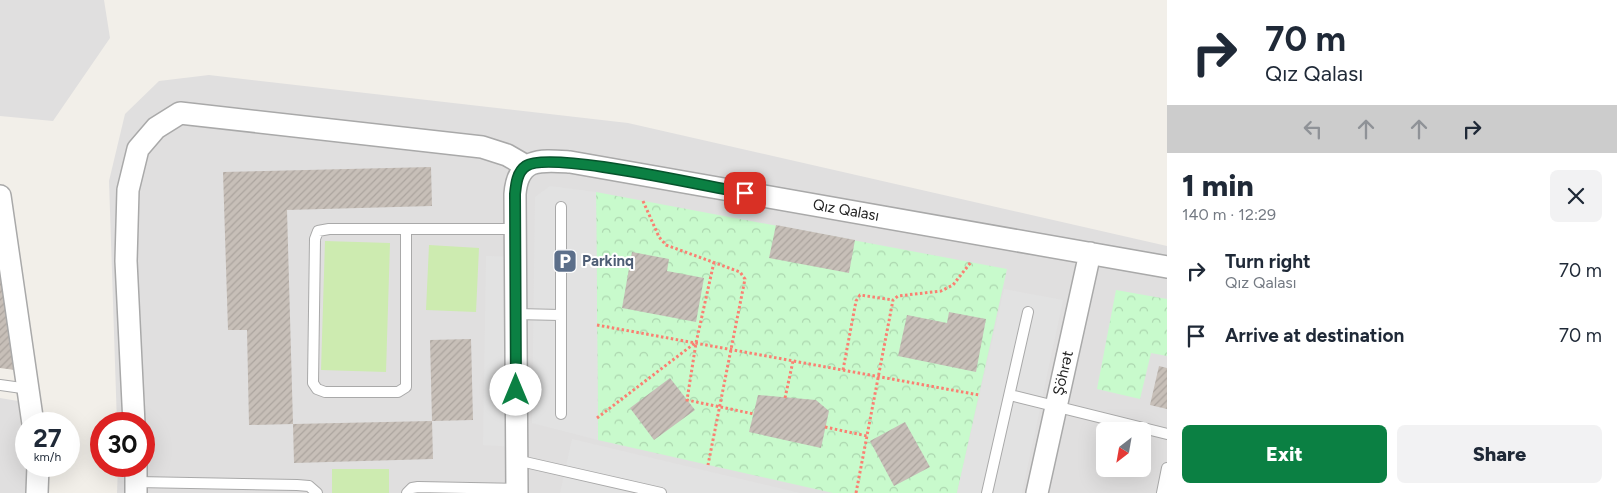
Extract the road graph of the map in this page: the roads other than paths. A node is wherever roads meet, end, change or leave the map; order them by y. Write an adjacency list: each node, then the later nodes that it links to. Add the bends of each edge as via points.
1 (526, 166): 5 (street, via 516,181); 6 (street, Qız Qalası, via 538,161 570,162); 16 (street, via 507,155 482,147 180,113 156,128 138,149 128,190 126,261)
2 (0, 196): 12 (street)
3 (561, 207): 10 (lane)
4 (406, 229): 4 (lane, via 329,229 318,232 314,239 313,383 317,389 325,392 398,392 406,387); 5 (lane)
5 (516, 229): 9 (street)
6 (1090, 253): 7 (street, Qız Qalası); 14 (street, Şöhrət)
7 (1167, 267)
8 (1028, 312): 13 (lane)
9 (516, 314): 10 (lane); 19 (street)
10 (561, 315): 17 (lane)
11 (0, 385): 12 (lane)
12 (28, 389): 15 (street)
13 (1010, 395): 14 (lane); 29 (lane)
14 (1055, 407): 18 (lane); 30 (street, Şöhrət)
15 (31, 412)
16 (133, 412)
17 (561, 414)
18 (1167, 434)
19 (516, 460): 24 (street); 28 (lane)
20 (1167, 468): 31 (lane)
21 (38, 477): 25 (street)
22 (136, 480): 23 (lane)
23 (209, 489): 26 (lane, via 297,485 309,486)
24 (517, 491): 27 (lane, via 418,487)
25 (37, 493)
26 (317, 493)
27 (407, 493)
28 (661, 493)
29 (987, 493)
30 (1037, 493)
31 (1162, 493)

